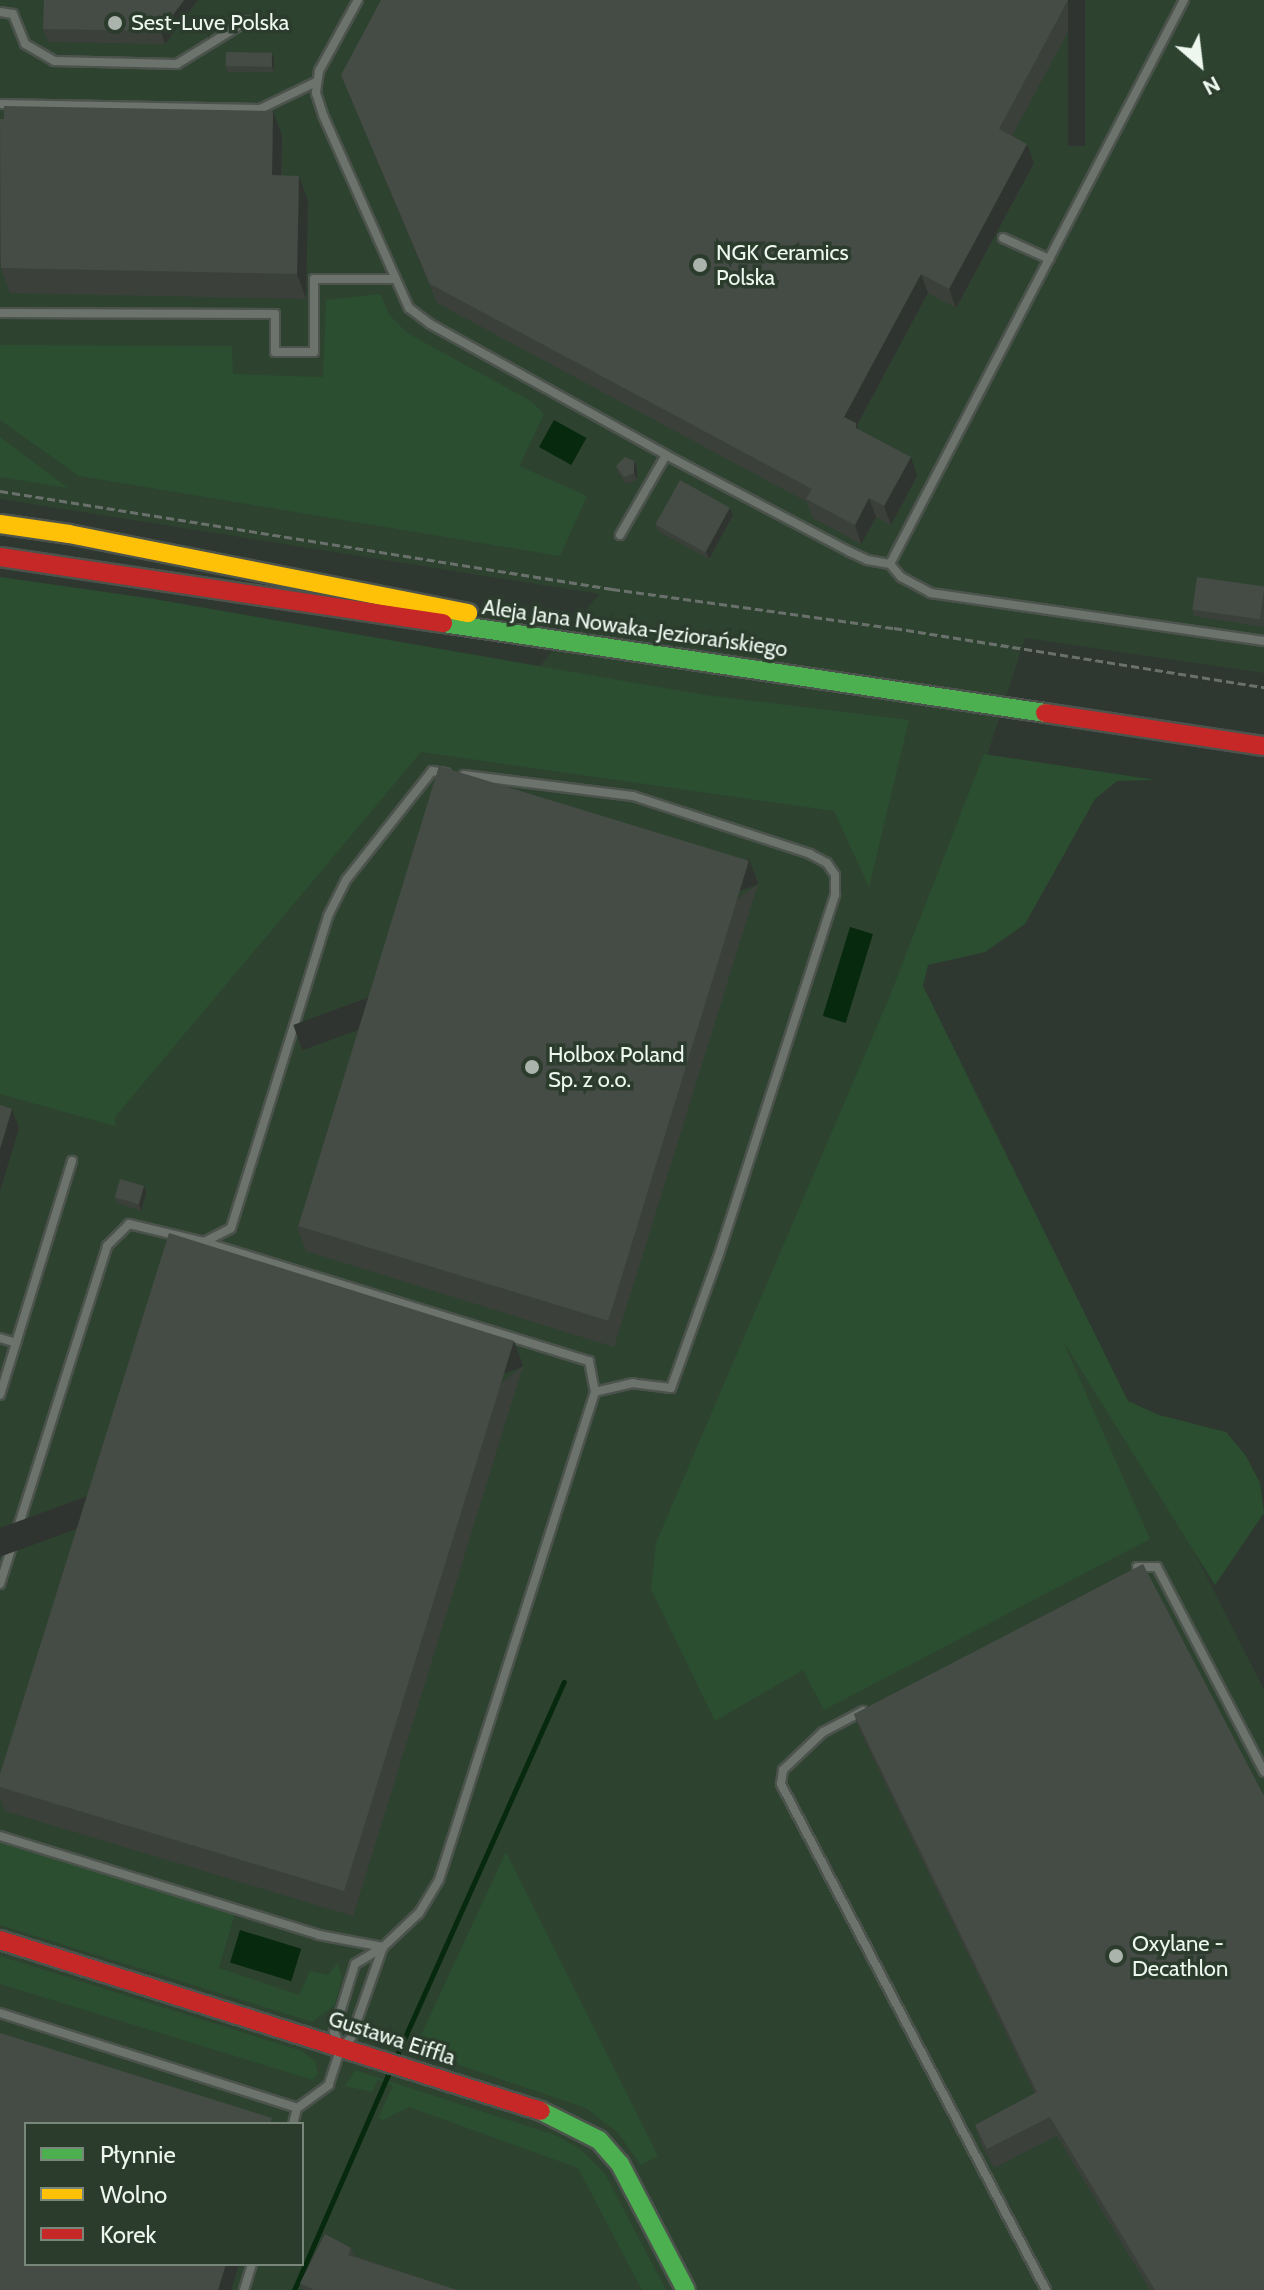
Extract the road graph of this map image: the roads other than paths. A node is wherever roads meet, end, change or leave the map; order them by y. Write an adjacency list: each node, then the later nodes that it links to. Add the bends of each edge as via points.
1 (358, 0): 5 (lane)
2 (1184, 0): 8 (lane)
3 (0, 12): 4 (lane, via 13,14 25,44 55,61 177,64)
4 (247, 21)
5 (316, 82): 6 (lane, via 260,109); 9 (lane, via 323,115)
6 (0, 104)
7 (1003, 238): 8 (lane)
8 (1049, 259): 15 (lane)
9 (394, 279): 10 (lane, via 314,279 314,352 275,352 275,314); 11 (lane, via 418,316)
10 (0, 313)
11 (666, 455): 13 (lane); 15 (lane, via 848,551)
12 (0, 524): 17 (main road, via 438,605)
13 (620, 535)
14 (0, 557): 17 (main road, Aleja Jana Nowaka-Jeziorańskiego)
15 (890, 564): 16 (lane, via 901,577 931,593)
16 (1264, 641)
17 (591, 645): 18 (main road, Aleja Jana Nowaka-Jeziorańskiego)
18 (1264, 746)
19 (72, 1161): 22 (lane)
20 (204, 1242): 23 (lane, via 589,1361); 23 (lane, via 231,1228 328,916 346,880 432,771 633,796 810,854 827,863 835,875 835,895 671,1388 633,1383); 26 (lane, via 129,1224 107,1246)
21 (0, 1338): 22 (lane)
22 (16, 1343): 24 (lane)
23 (595, 1392): 31 (lane, via 439,1880 419,1913)
24 (0, 1395)
25 (1127, 1573): 28 (lane, via 1140,1566 1157,1567)
26 (0, 1584)
27 (878, 1703): 39 (lane, via 823,1732 783,1770 781,1784)
28 (1264, 1772)
29 (0, 1836): 31 (lane, via 319,1935)
30 (0, 1940): 33 (main road, Gustawa Eiffla)
31 (383, 1947): 33 (lane, via 351,2038); 33 (lane, via 355,1964 334,2032)
32 (0, 2013): 34 (lane)
33 (341, 2047): 34 (lane, via 329,2085); 38 (main road, Gustawa Eiffla, via 527,2105 599,2140 620,2164)
34 (297, 2108): 35 (lane)
35 (294, 2122)
36 (251, 2266): 37 (lane)
37 (244, 2290)
38 (686, 2290)
39 (1046, 2290)

